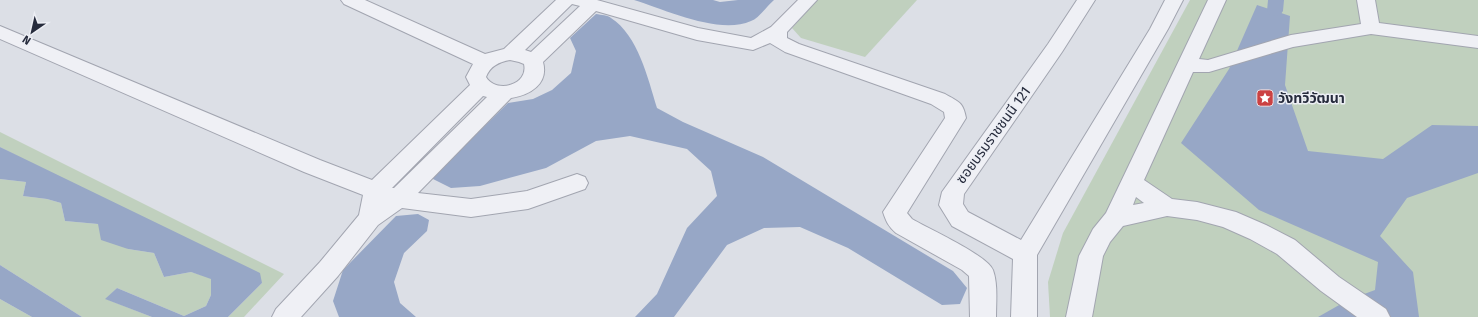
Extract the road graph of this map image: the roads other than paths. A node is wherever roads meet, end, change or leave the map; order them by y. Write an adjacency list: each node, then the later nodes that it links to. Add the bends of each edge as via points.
1 (350, 0): 14 (street)
2 (566, 0): 13 (street)
3 (808, 0): 10 (street)
4 (1086, 0): 26 (street, ซอยบรมราชชนนี 121, via 953,192 951,205 960,219)
5 (1174, 0): 26 (street)
6 (1217, 0): 16 (street)
7 (1366, 0): 9 (street)
8 (585, 2): 10 (street, via 697,34 753,44); 15 (street)
9 (1371, 28): 12 (street); 16 (street, via 1292,41 1209,66)
10 (778, 31): 28 (street, via 778,41 792,48 938,99 954,108 956,118 896,212 896,220 981,271)
11 (0, 32): 21 (street)
12 (1478, 42)
13 (510, 54): 14 (street); 15 (street, via 524,56)
14 (486, 62): 17 (street, via 476,77)
15 (533, 62): 18 (street, via 536,72 529,84)
16 (1188, 65): 19 (street)
17 (480, 86): 18 (street); 21 (street)
18 (504, 93): 22 (street)
19 (1131, 182): 23 (street); 25 (street)
20 (577, 183): 22 (street, via 528,200 471,208)
21 (375, 191): 22 (street); 24 (street)
22 (398, 199): 24 (street)
23 (1167, 207): 25 (street); 31 (street, via 1228,219 1286,246 1330,284)
24 (370, 218): 27 (street, via 329,269)
25 (1115, 218): 30 (street, via 1101,236 1091,256)
26 (1026, 254): 29 (street)
27 (285, 317)
28 (983, 317)
29 (1024, 317)
30 (1079, 317)
31 (1376, 317)

